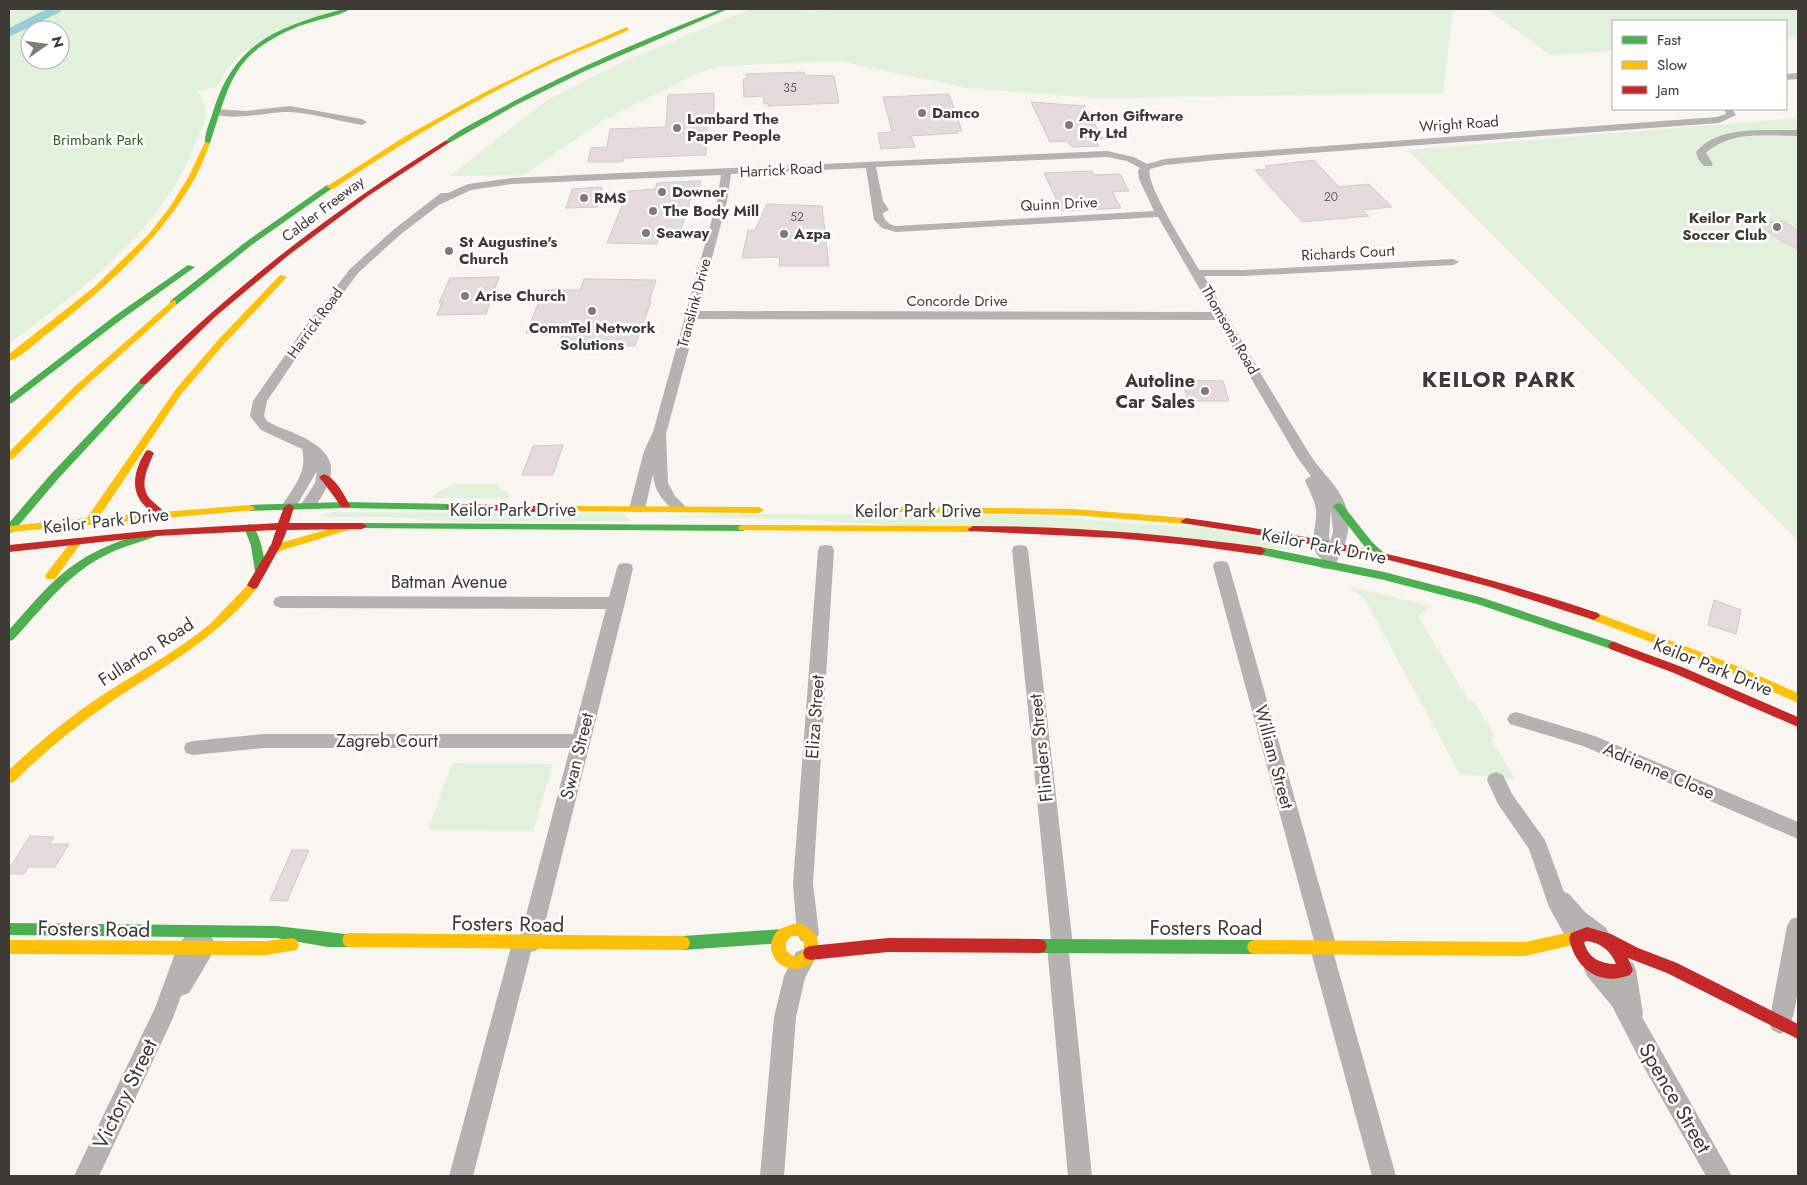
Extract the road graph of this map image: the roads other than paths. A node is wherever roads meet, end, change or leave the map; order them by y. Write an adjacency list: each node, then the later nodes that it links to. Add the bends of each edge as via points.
1 (348, 9): 7 (main road, via 296,27 249,54 231,74)
2 (725, 9): 11 (main road, Calder Freeway, via 587,67)
3 (634, 26): 4 (main road, Calder Freeway)
4 (532, 70): 21 (main road, via 363,157); 34 (main road, Calder Freeway, via 452,111 370,160 237,251 142,328)
5 (1721, 110): 8 (street, via 1718,115)
6 (1728, 110): 8 (street, Wright Road, via 1731,115 1727,118)
7 (217, 112): 9 (street, via 246,114 290,109); 30 (main road, via 194,174 157,228 90,294)
8 (1704, 120): 14 (street, Wright Road)
9 (362, 122)
10 (1798, 133): 13 (street, via 1721,138 1701,152)
11 (423, 157): 22 (main road); 52 (main road, Calder Freeway, via 311,235 209,320 99,428)
12 (1051, 157): 14 (street, Harrick Road, via 1104,157); 15 (street, Harrick Road)
13 (1708, 164)
14 (1140, 165): 19 (street, Thomsons Road)
15 (871, 166): 16 (street, Harrick Road); 20 (street, Quinn Drive, via 878,201 876,212 886,227 914,229)
16 (726, 172): 17 (street, Harrick Road); 27 (street, Translink Drive)
17 (511, 181): 18 (street, Harrick Road, via 468,187)
18 (437, 202): 33 (street, Harrick Road, via 397,232 354,272 260,401 257,416 262,424)
19 (1158, 209): 20 (street, Quinn Drive); 26 (street, Thomsons Road)
20 (959, 225)
21 (251, 227)
22 (326, 238)
23 (198, 262): 31 (main road)
24 (1453, 262): 26 (street, Richards Court)
25 (290, 270): 29 (main road)
26 (1199, 276): 28 (street, Thomsons Road)
27 (691, 315): 28 (street, Concorde Drive); 32 (street, Translink Drive)
28 (1222, 316): 35 (street, Thomsons Road)
29 (221, 341): 47 (main road, via 141,468 137,487 141,500); 48 (main road, via 165,409)
30 (10, 356)
31 (9, 401)
32 (660, 432): 43 (street, Translink Drive, via 651,451); 44 (street, Translink Drive, via 660,482 667,496)
33 (309, 448): 36 (street, Harrick Road, via 323,460); 40 (street, via 310,473)
34 (9, 457)
35 (1304, 457): 39 (street, Thomsons Road); 56 (street, Thomsons Road, via 1324,510 1321,531)
36 (324, 478): 37 (main road, via 332,483); 38 (street)
37 (345, 505): 38 (main road, Keilor Park Drive); 41 (main road, Keilor Park Drive)
38 (308, 506): 40 (main road, Keilor Park Drive); 53 (main road, Fullarton Road)
39 (1338, 506): 56 (street, Thomsons Road, via 1341,532); 61 (main road)
40 (289, 507): 47 (main road, Keilor Park Drive); 53 (main road, Fullarton Road)
41 (549, 509)
42 (568, 509): 43 (main road, Keilor Park Drive)
43 (637, 509): 44 (main road, Keilor Park Drive); 51 (main road)
44 (680, 509): 45 (main road, Keilor Park Drive)
45 (772, 510)
46 (885, 510): 56 (main road, Keilor Park Drive, via 1032,511 1128,516 1228,526)
47 (160, 513): 48 (main road, Keilor Park Drive)
48 (91, 520): 52 (main road, Keilor Park Drive); 55 (main road)
49 (249, 527): 53 (main road, Keilor Park Drive); 54 (main road, Keilor Park Drive); 65 (main road)
50 (344, 528): 51 (main road, Keilor Park Drive); 53 (main road, Keilor Park Drive); 58 (main road)
51 (632, 528): 62 (main road, Keilor Park Drive, via 1064,530 1202,542)
52 (9, 530)
53 (285, 530): 58 (main road, Fullarton Road)
54 (156, 533): 55 (main road, Keilor Park Drive); 69 (main road, via 106,550 84,563)
55 (77, 541): 57 (main road, Keilor Park Drive); 68 (main road)
56 (1330, 544): 61 (main road, Keilor Park Drive); 62 (street, Thomsons Road)
57 (9, 549)
58 (273, 549): 65 (main road, Fullarton Road)
59 (826, 550): 89 (street, Eliza Street, via 803,884)
60 (1020, 550): 92 (street, Flinders Street)
61 (1380, 555): 70 (main road, Keilor Park Drive, via 1584,613)
62 (1327, 564): 71 (main road, Keilor Park Drive, via 1411,582 1512,611 1618,647)
63 (1221, 566): 93 (street, William Street)
64 (626, 568): 67 (street, Swan Street)
65 (260, 571): 77 (main road, Fullarton Road, via 236,606 203,636 75,721)
66 (281, 602): 67 (street, Batman Avenue)
67 (616, 603): 75 (street, Swan Street)
68 (9, 626)
69 (9, 636)
70 (1734, 669): 71 (main road); 72 (main road, Keilor Park Drive)
71 (1726, 690): 74 (main road, Keilor Park Drive)
72 (1798, 698)
73 (1516, 719): 79 (street, Adrienne Close, via 1589,741)
74 (1798, 722)
75 (581, 741): 76 (street, Zagreb Court, via 263,741); 87 (street, Swan Street)
76 (193, 748)
77 (9, 778)
78 (1496, 780): 80 (street, Spence Street, via 1505,799 1538,846)
79 (1798, 831)
80 (1556, 893): 83 (street, Spence Street, via 1578,918); 96 (street, Spence Street)
81 (1798, 926): 101 (street)
82 (9, 930): 86 (main road, Fosters Road)
83 (1603, 937): 96 (main road, via 1587,934); 98 (main road, via 1618,949); 99 (main road)
84 (834, 938): 90 (main road, Fosters Road)
85 (328, 940): 86 (main road, Fosters Road, via 266,948); 86 (main road, Fosters Road, via 276,932); 87 (main road, Fosters Road)
86 (198, 943): 91 (main road, Fosters Road); 102 (street, Victory Street, via 194,966 165,1011)
87 (526, 943): 88 (main road, Fosters Road); 103 (street, Swan Street)
88 (689, 943): 89 (main road, Fosters Road); 95 (main road, Fosters Road)
89 (795, 945): 90 (main road, Fosters Road); 104 (street, Eliza Street)
90 (888, 945): 92 (main road, Fosters Road)
91 (9, 946)
92 (1060, 946): 93 (main road, Fosters Road); 105 (street, Flinders Street)
93 (1324, 948): 94 (main road, Fosters Road); 106 (street, William Street)
94 (1525, 949): 96 (main road, Fosters Road); 97 (main road, Fosters Road)
95 (738, 950)
96 (1581, 953): 98 (main road, via 1610,972); 100 (street, Spence Street, via 1611,986)
97 (1558, 955)
98 (1634, 970): 99 (main road); 100 (street, Spence Street)
99 (1690, 979): 101 (main road)
100 (1632, 1019): 107 (street, Spence Street, via 1649,1055)
101 (1789, 1028)
102 (86, 1176)
103 (461, 1176)
104 (772, 1176)
105 (1080, 1176)
106 (1384, 1176)
107 (1720, 1176)

